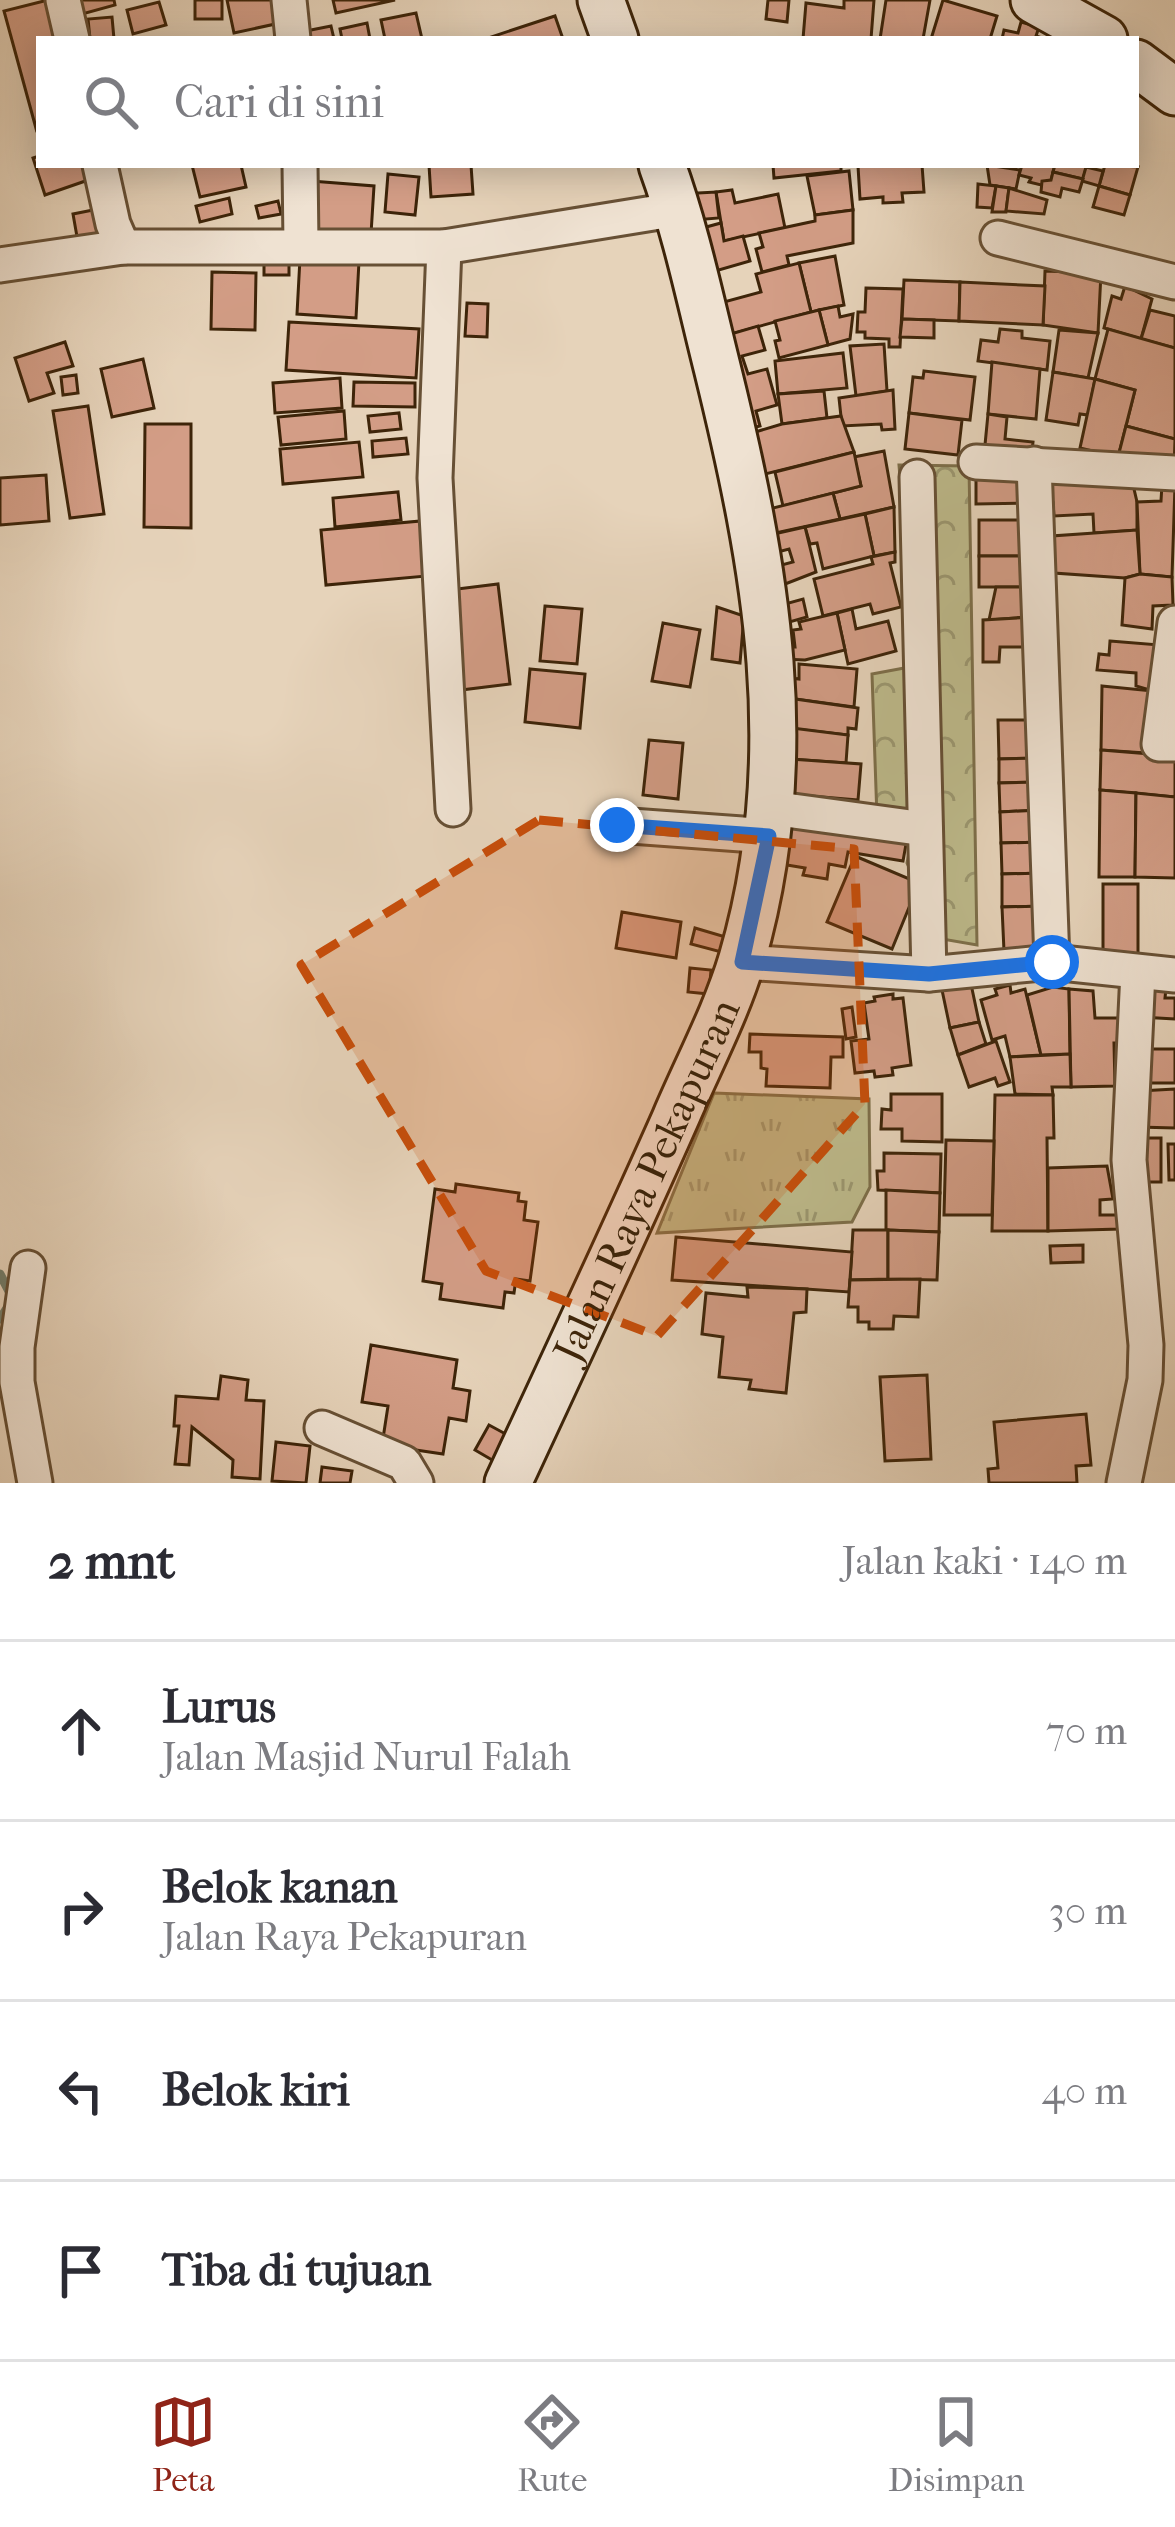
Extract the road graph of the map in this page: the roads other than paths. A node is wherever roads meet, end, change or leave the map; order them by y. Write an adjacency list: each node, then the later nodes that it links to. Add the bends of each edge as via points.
1 (63, 0): 5 (street)
2 (289, 0): 6 (street)
3 (601, 0): 7 (main road)
4 (1048, 3): 8 (main road)
5 (71, 36)
6 (293, 36)
7 (614, 36)
8 (1100, 36)
9 (1139, 65): 10 (main road)
10 (1175, 92)
11 (101, 168): 17 (street)
12 (300, 168): 16 (street)
13 (663, 168): 14 (main road, Jalan Raya Pekapuran)
14 (678, 209): 18 (street); 28 (main road, Jalan Raya Pekapuran, via 765,601 774,684)
15 (998, 238): 20 (street)
16 (301, 244): 17 (street); 18 (street)
17 (123, 247): 19 (street)
18 (444, 247): 27 (street, via 435,478)
19 (0, 265)
20 (1175, 282)
21 (976, 462): 22 (street)
22 (1034, 464): 23 (street); 32 (street)
23 (1175, 473)
24 (917, 477): 30 (street)
25 (1175, 623): 26 (street, via 1159,744)
26 (1175, 744)
27 (453, 808)
28 (770, 822): 29 (street); 30 (street); 31 (main road, Jalan Raya Pekapuran)
29 (617, 825)
30 (926, 829): 34 (street)
31 (742, 962): 34 (street); 40 (main road, Jalan Raya Pekapuran)
32 (1052, 962): 33 (street); 34 (street)
33 (1138, 972): 35 (street); 41 (street, via 1130,1160 1146,1345)
34 (929, 974)
35 (1175, 975)
36 (28, 1268): 38 (street, via 16,1382)
37 (322, 1428): 39 (street, via 404,1463)
38 (35, 1483)
39 (416, 1483)
40 (508, 1483)
41 (1124, 1483)

